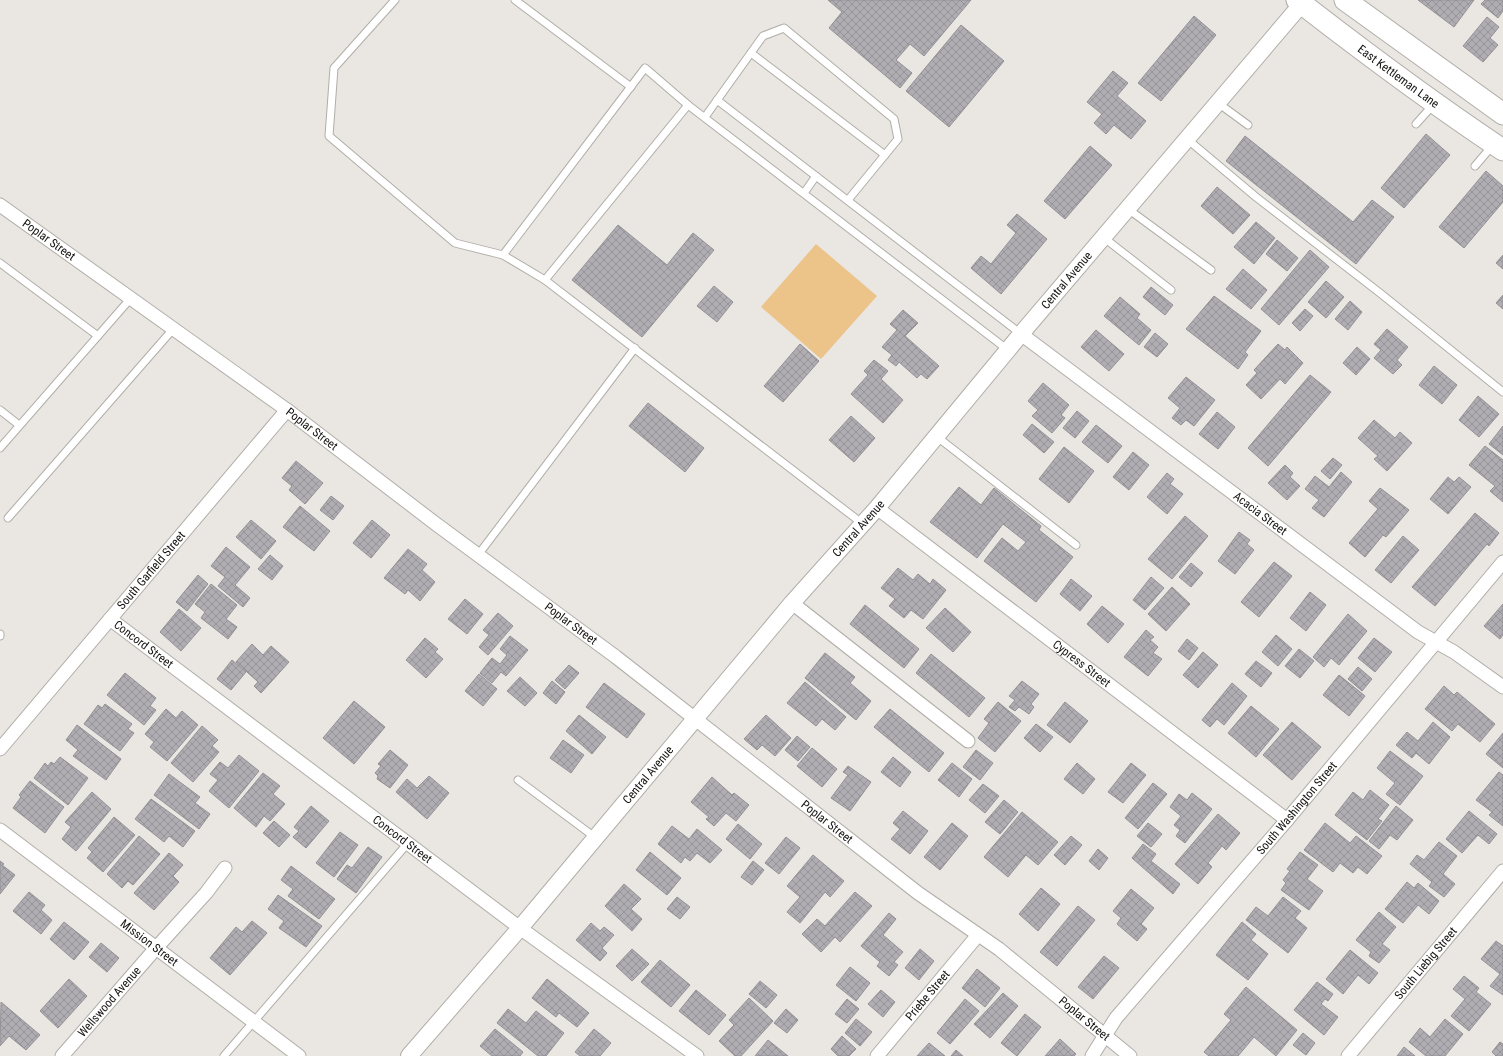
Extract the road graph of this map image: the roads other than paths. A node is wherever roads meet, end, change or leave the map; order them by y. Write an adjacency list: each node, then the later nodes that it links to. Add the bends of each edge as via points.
1 (395, 0): 25 (lane, via 334,68 329,136 455,243)
2 (516, 0): 6 (lane)
3 (1345, 0): 11 (main road)
4 (1302, 1): 8 (street, Central Avenue); 9 (main road, East Kettleman Lane, via 1328,26)
5 (751, 53): 7 (lane); 17 (lane); 17 (lane, via 763,36 784,28 894,118 898,139)
6 (631, 88): 10 (lane, via 645,68); 25 (lane)
7 (717, 100): 12 (lane); 19 (lane)
8 (1218, 103): 14 (lane); 15 (street, Central Avenue)
9 (1435, 103): 13 (lane); 16 (main road, East Kettleman Lane)
10 (688, 104): 12 (lane); 28 (lane)
11 (1503, 114)
12 (705, 117): 20 (lane)
13 (1416, 124)
14 (1248, 125)
15 (1187, 139): 23 (street, Central Avenue); 36 (lane, via 1256,197)
16 (1499, 147): 18 (lane)
17 (885, 155): 21 (lane)
18 (1475, 166)
19 (816, 176): 20 (lane); 21 (lane)
20 (804, 193): 35 (lane)
21 (848, 200): 32 (lane)
22 (0, 205): 30 (street, Poplar Street)
23 (1128, 209): 24 (street, Central Avenue); 27 (lane)
24 (1103, 237): 29 (lane); 32 (street, Central Avenue)
25 (503, 256): 28 (lane)
26 (0, 263): 33 (lane)
27 (1211, 270)
28 (545, 280): 34 (lane)
29 (1170, 290)
30 (131, 298): 31 (street, Poplar Street); 33 (lane)
31 (174, 328): 38 (street, Poplar Street); 43 (lane)
32 (1021, 334): 35 (street, Central Avenue); 50 (street, Acacia Street, via 1418,632)
33 (98, 336): 39 (lane)
34 (635, 348): 44 (lane); 46 (lane)
35 (1008, 350): 40 (street, Central Avenue)
36 (1503, 392)
37 (0, 410): 39 (lane)
38 (287, 410): 46 (street, Poplar Street); 49 (street, South Garfield Street)
39 (19, 425): 41 (lane)
40 (936, 436): 42 (street, Central Avenue); 45 (lane)
41 (0, 448)
42 (877, 508): 44 (street, Central Avenue); 56 (street, Cypress Street)
43 (8, 518)
44 (863, 524): 48 (street, Central Avenue)
45 (1076, 545)
46 (478, 555): 52 (street, Poplar Street)
47 (1503, 562): 50 (street, South Washington Street)
48 (792, 603): 52 (street, Central Avenue); 53 (street)
49 (110, 619): 54 (street, South Garfield Street); 59 (street, Concord Street)
50 (1437, 641): 51 (street, Acacia Street); 56 (street, South Washington Street)
51 (1503, 687)
52 (696, 720): 58 (street, Central Avenue); 63 (street, Poplar Street, via 918,893)
53 (968, 741)
54 (0, 749)
55 (518, 780): 58 (lane)
56 (1287, 820): 66 (street, South Washington Street, via 1116,1018)
57 (0, 830): 64 (street, Mission Street)
58 (596, 838): 62 (street, Central Avenue)
59 (408, 843): 62 (street, Concord Street); 65 (lane)
60 (226, 868): 64 (street, Wellswood Avenue)
61 (1503, 871): 75 (street, South Liebig Street)
62 (520, 928): 70 (street, Central Avenue); 71 (street, Concord Street)
63 (978, 935): 66 (street, Poplar Street, via 1000,949); 72 (street, Priebe Street)
64 (156, 947): 65 (street, Mission Street); 67 (street, Wellswood Avenue)
65 (254, 1021): 68 (lane); 69 (street, Mission Street)
66 (1105, 1036): 73 (street, South Washington Street); 74 (street, Poplar Street)
67 (62, 1056)
68 (224, 1056)
69 (300, 1056)
70 (409, 1056)
71 (697, 1056)
72 (877, 1056)
73 (1092, 1056)
74 (1130, 1056)
75 (1348, 1056)

